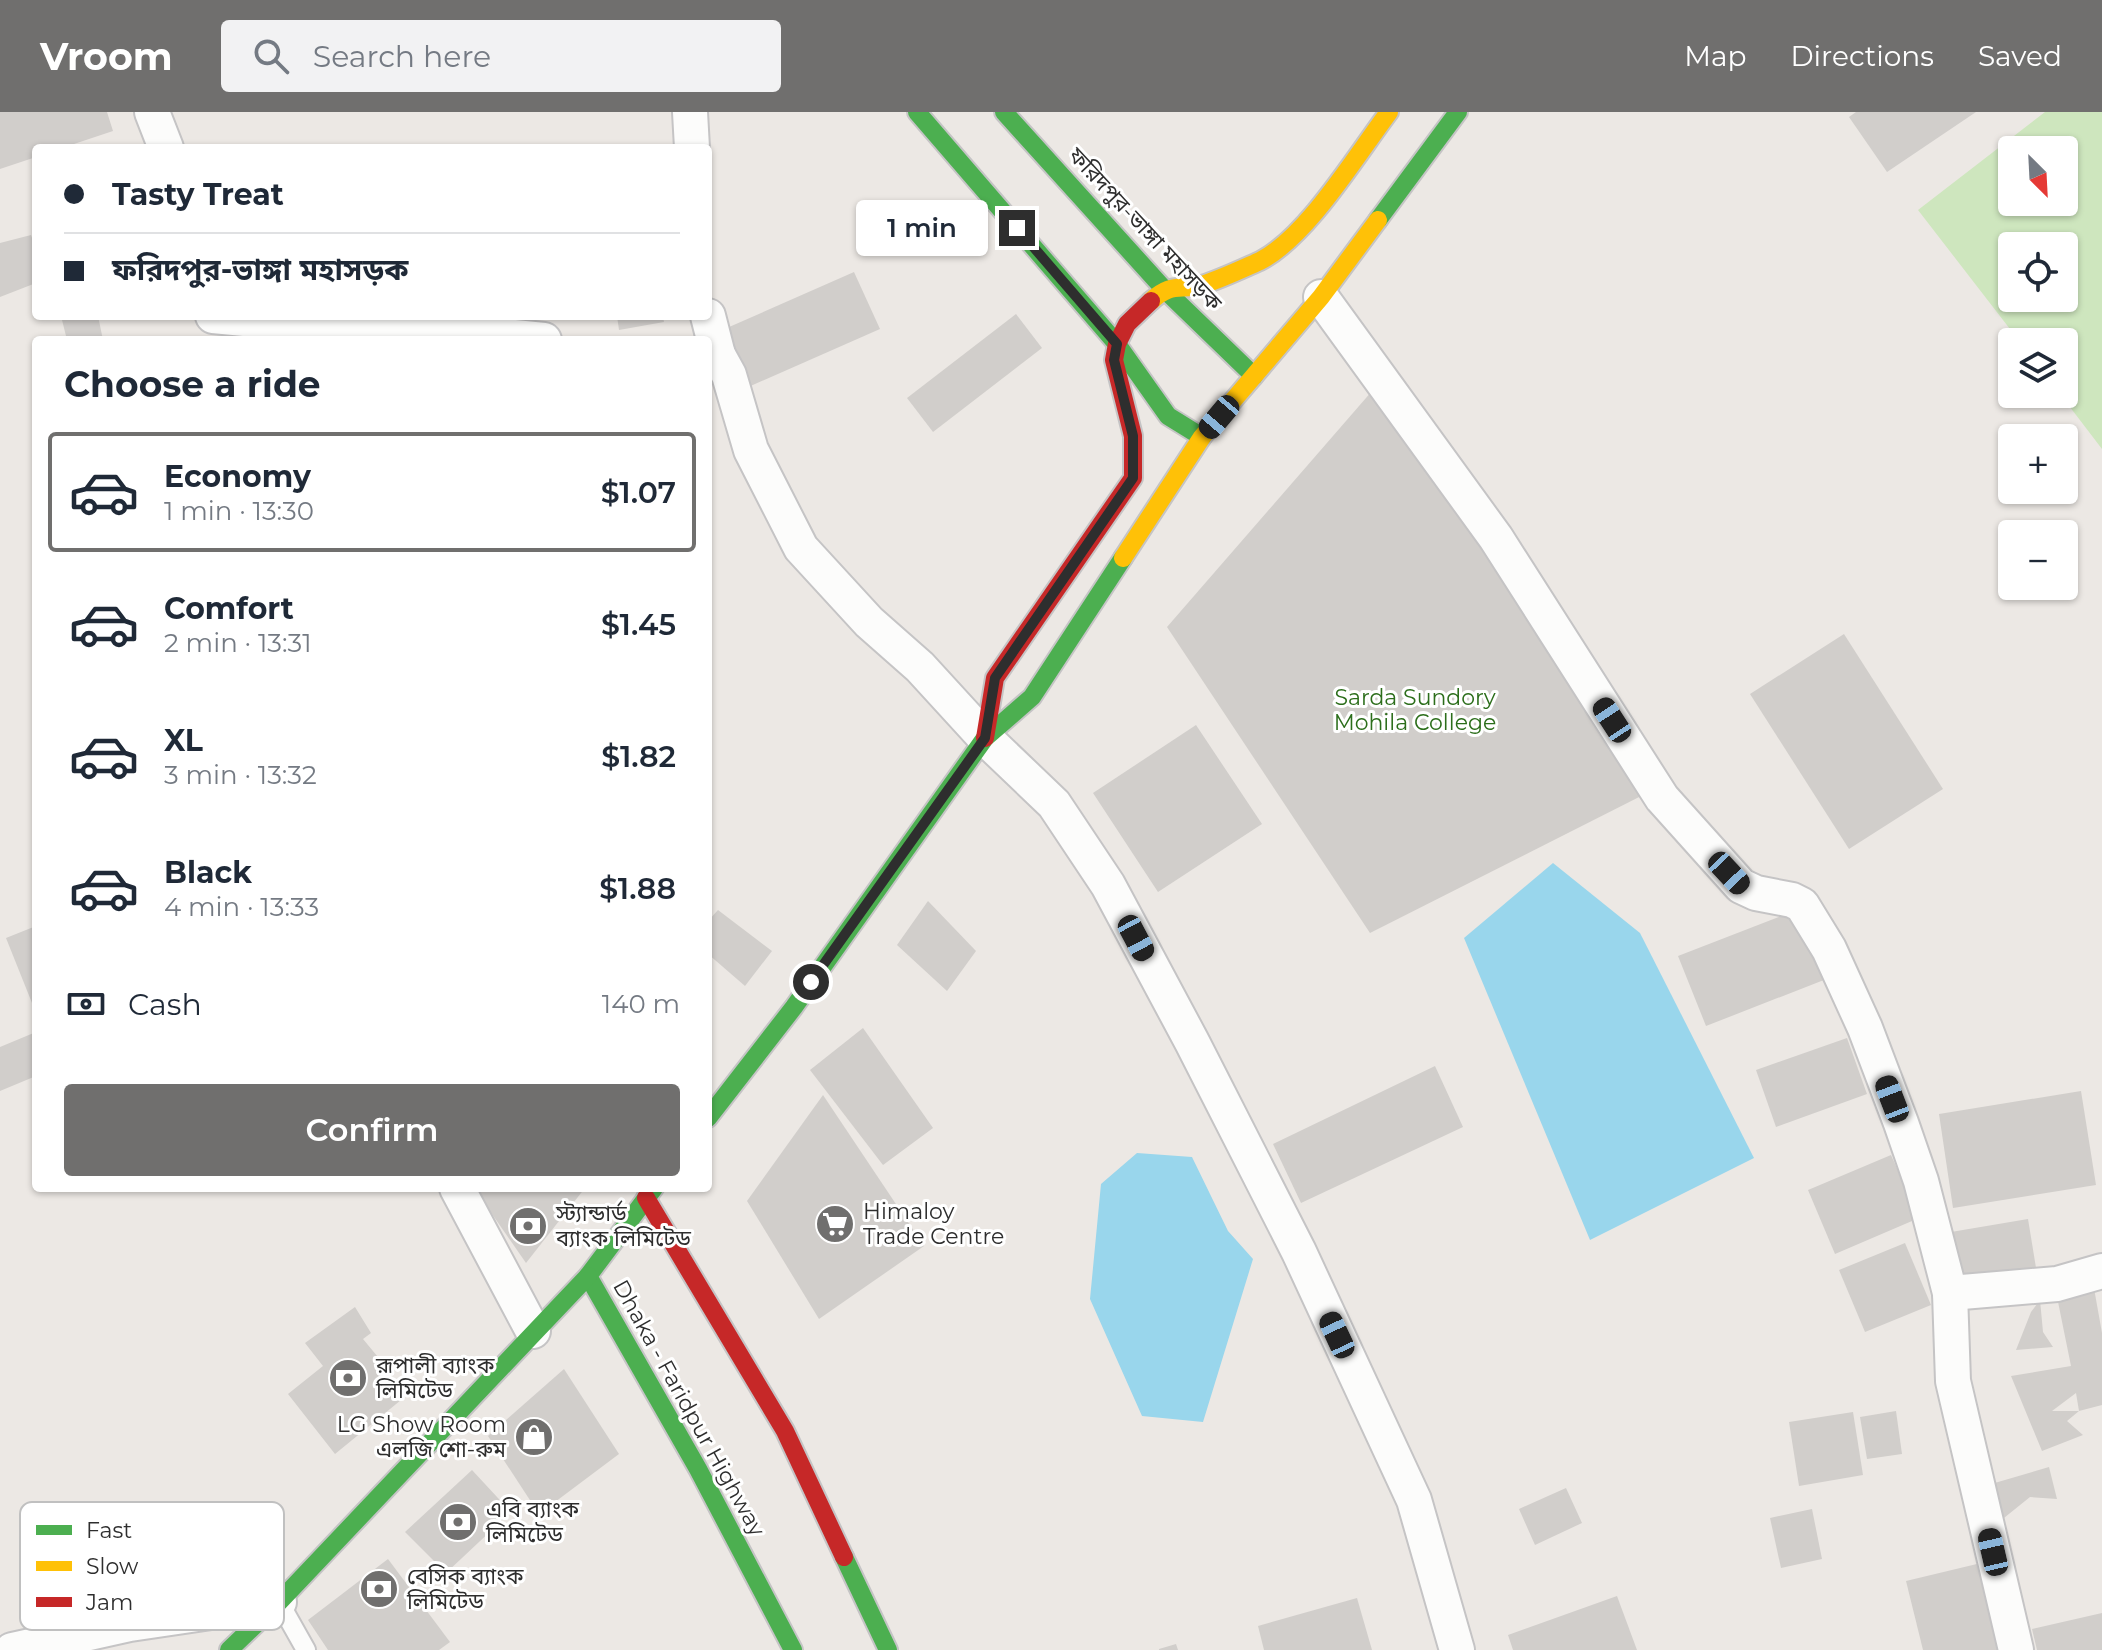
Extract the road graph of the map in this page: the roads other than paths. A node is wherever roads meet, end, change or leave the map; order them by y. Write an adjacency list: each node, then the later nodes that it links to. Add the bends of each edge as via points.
1 (152, 112): 7 (street)
2 (690, 112): 8 (street)
3 (917, 112): 13 (main road)
4 (1004, 112): 9 (main road, ফরিদপুর-ভাঙ্গা মহাসড়ক)
5 (1389, 112): 9 (main road, via 1285,245 1201,285)
6 (1458, 112): 10 (main road)
7 (164, 144)
8 (692, 144)
9 (1164, 289): 13 (main road, via 1127,324); 15 (main road, ফরিদপুর-ভাঙ্গা মহাসড়ক)
10 (1321, 297): 15 (main road); 23 (street, via 1496,538 1662,798 1741,886 1802,905 1829,949 1876,1055 1921,1181)
11 (214, 324): 12 (street)
12 (505, 336)
13 (1117, 344): 16 (main road, via 1168,416); 17 (main road, via 1114,360 1133,436 1133,478 995,678)
14 (713, 354): 17 (street, via 729,375 751,450 801,548)
15 (1254, 376): 16 (main road)
16 (1202, 437): 17 (main road, via 1032,697)
17 (985, 738): 18 (main road); 34 (street, via 1054,804 1108,885 1192,1042 1299,1252 1414,1500)
18 (712, 1113)
19 (459, 1192): 24 (street)
20 (650, 1193): 22 (main road, Dhaka - Faridpur Highway); 33 (main road, Dhaka - Faridpur Highway, via 785,1431)
21 (2102, 1271): 23 (street, via 2057,1284)
22 (588, 1276): 24 (main road); 32 (main road, Dhaka - Faridpur Highway)
23 (1950, 1293): 35 (street, via 1953,1381)
24 (533, 1331): 25 (main road)
25 (284, 1597)
26 (284, 1611): 31 (lane)
27 (103, 1630): 29 (street)
28 (250, 1630): 30 (main road)
29 (12, 1650)
30 (229, 1650)
31 (306, 1650)
32 (793, 1650)
33 (888, 1650)
34 (1457, 1650)
35 (2016, 1650)

